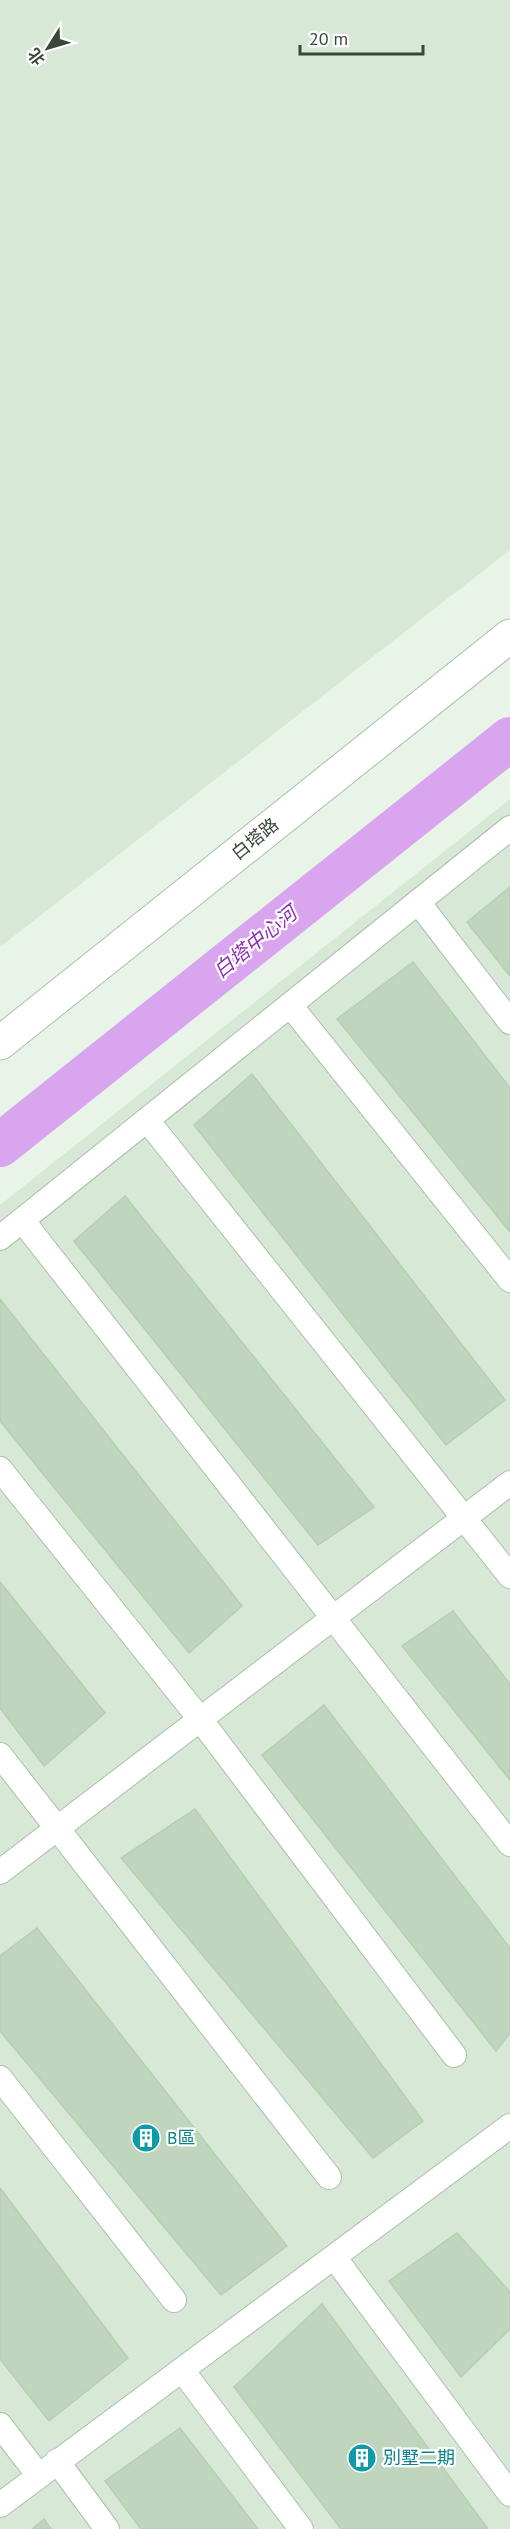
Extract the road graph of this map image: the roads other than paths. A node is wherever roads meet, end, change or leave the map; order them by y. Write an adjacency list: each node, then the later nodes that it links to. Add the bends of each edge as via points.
1 (510, 636): 6 (street, 白塔路)
2 (510, 828): 3 (lane)
3 (418, 902): 4 (lane); 5 (lane)
4 (290, 1005): 7 (lane); 10 (lane)
5 (510, 1022)
6 (0, 1043)
7 (147, 1120): 8 (lane); 13 (lane)
8 (22, 1220): 9 (lane); 15 (lane)
9 (0, 1238)
10 (510, 1280)
11 (0, 1469): 16 (lane)
12 (510, 1483): 13 (lane)
13 (464, 1518): 14 (lane); 15 (lane)
14 (510, 1576)
15 (333, 1618): 16 (lane); 19 (lane)
16 (200, 1719): 18 (lane); 21 (lane)
17 (0, 1755): 18 (lane)
18 (57, 1829): 20 (lane); 24 (lane)
19 (510, 1844)
20 (0, 1872)
21 (454, 2055)
22 (0, 2078): 26 (lane)
23 (510, 2126): 25 (lane)
24 (329, 2177)
25 (334, 2257): 27 (lane); 30 (lane)
26 (174, 2300)
27 (182, 2370): 29 (lane); 33 (lane)
28 (0, 2425): 29 (lane)
29 (48, 2468): 31 (lane); 32 (lane)
30 (510, 2494)
31 (0, 2505)
32 (107, 2529)
33 (301, 2529)

